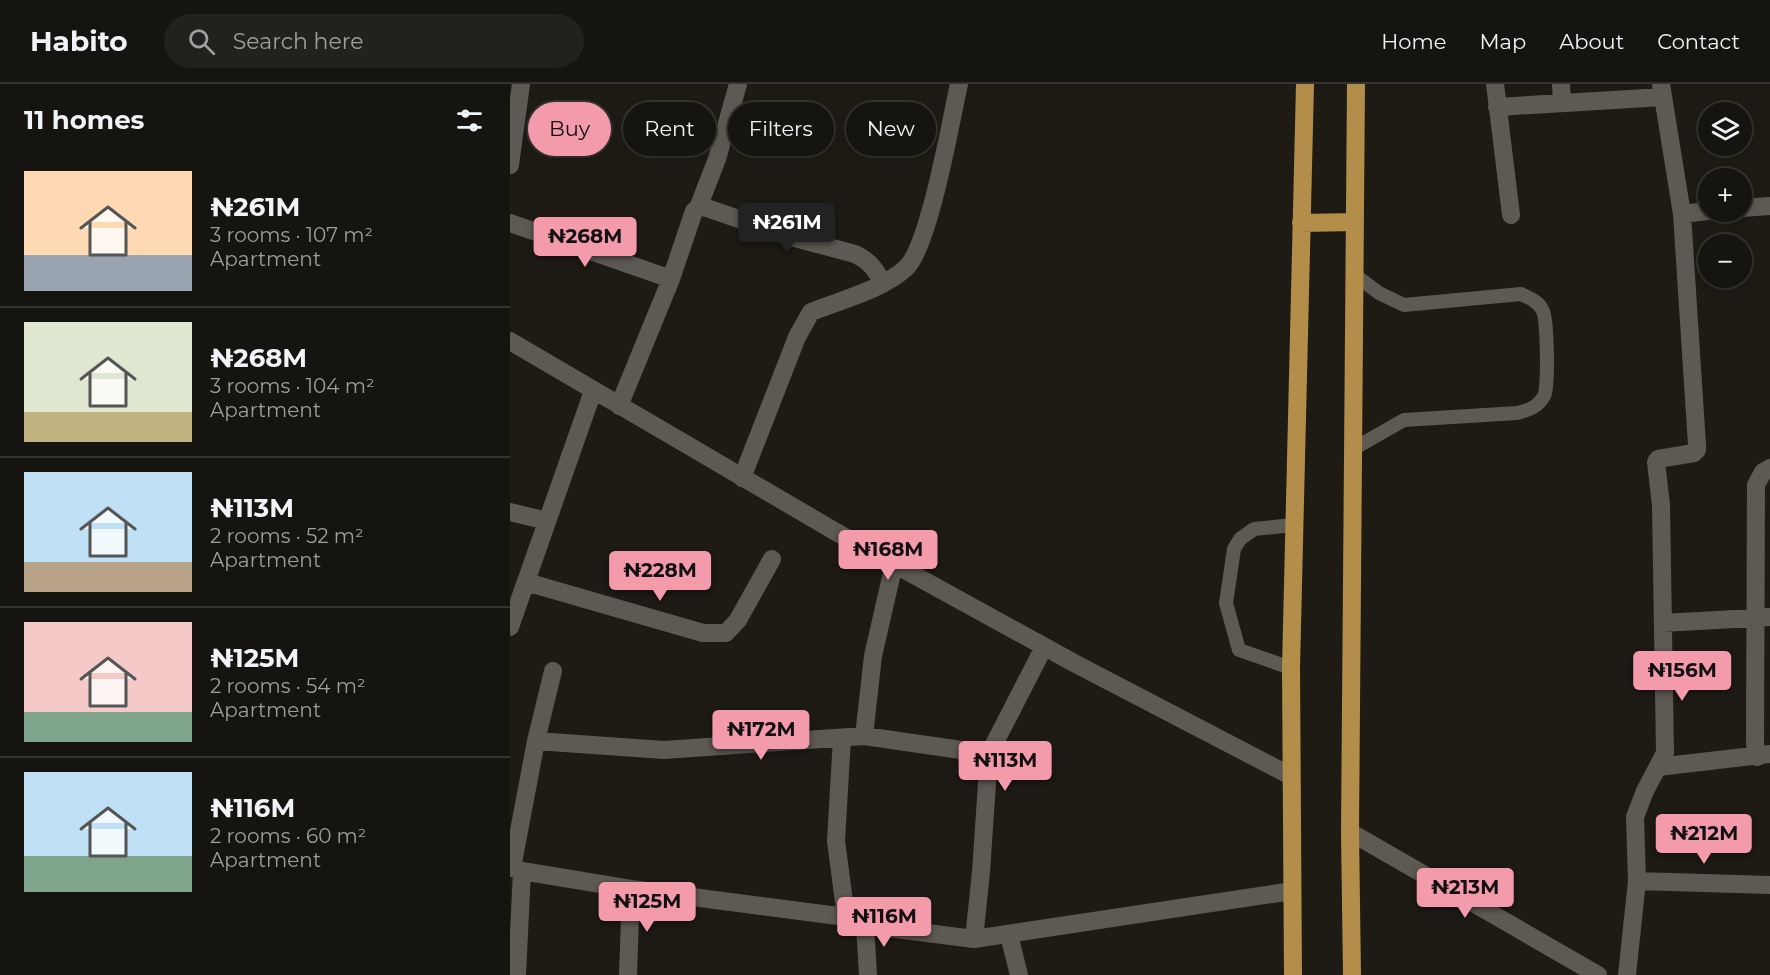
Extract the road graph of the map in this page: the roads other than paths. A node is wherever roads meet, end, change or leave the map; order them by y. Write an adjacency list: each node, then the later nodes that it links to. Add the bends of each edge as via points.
1 (521, 84): 11 (street)
2 (738, 84): 14 (street, via 717,159)
3 (959, 84): 23 (street, via 923,236 908,266)
4 (1305, 84): 20 (main road)
5 (1356, 84): 18 (main road)
6 (1496, 84): 10 (street)
7 (1561, 84): 9 (street)
8 (1662, 90): 9 (street); 16 (street)
9 (1562, 103): 10 (street)
10 (1497, 107): 17 (street)
11 (510, 165)
12 (1770, 206): 13 (street)
13 (1752, 207)
14 (698, 208): 22 (street); 23 (street, via 855,254 875,268)
15 (1698, 212): 16 (street)
16 (1682, 214): 37 (street, via 1697,450 1656,462 1661,505)
17 (1511, 215)
18 (1355, 222): 20 (main road); 21 (main road)
19 (510, 223): 22 (street)
20 (1301, 223): 32 (main road)
21 (1355, 275): 27 (main road); 27 (lane, via 1404,305 1521,294 1530,297 1544,312 1547,349 1546,394 1530,410 1404,420)
22 (671, 279): 26 (street)
23 (883, 284): 29 (street, via 811,312 797,337)
24 (510, 340): 25 (street)
25 (593, 391): 26 (street); 31 (street)
26 (619, 406): 29 (street)
27 (1353, 449): 49 (main road)
28 (1770, 468): 36 (street, via 1755,485)
29 (742, 478): 34 (street)
30 (510, 512): 31 (street)
31 (547, 521): 35 (street)
32 (1294, 525): 40 (main road); 40 (lane, via 1254,530 1240,539 1232,555 1226,603 1238,650)
33 (772, 559): 35 (street, via 738,620 726,633 703,633)
34 (894, 564): 39 (street); 42 (street, via 873,656)
35 (526, 582): 38 (street)
36 (1763, 617): 37 (street); 46 (street, via 1755,743)
37 (1663, 623): 47 (street, via 1665,753)
38 (510, 627)
39 (1044, 647): 45 (street); 48 (street)
40 (1291, 668): 48 (main road)
41 (553, 671): 44 (street)
42 (864, 736): 43 (street); 45 (street)
43 (842, 738): 44 (street, via 664,750); 55 (street, via 836,841)
44 (536, 741): 50 (street)
45 (989, 754): 58 (street)
46 (1764, 756): 47 (street)
47 (1658, 767): 51 (street, via 1635,817)
48 (1291, 776): 54 (main road)
49 (1350, 832): 64 (main road); 65 (street)
50 (515, 869): 53 (street); 60 (street)
51 (1637, 881): 52 (street); 66 (street)
52 (1770, 885)
53 (631, 889): 55 (street); 61 (street)
54 (1292, 891): 57 (street); 63 (main road)
55 (846, 917): 56 (street)
56 (865, 925): 58 (street); 59 (street)
57 (1009, 934): 58 (street); 62 (street)
58 (974, 939)
59 (866, 974)
60 (517, 975)
61 (628, 975)
62 (1019, 975)
63 (1293, 975)
64 (1352, 975)
65 (1598, 975)
66 (1627, 975)

